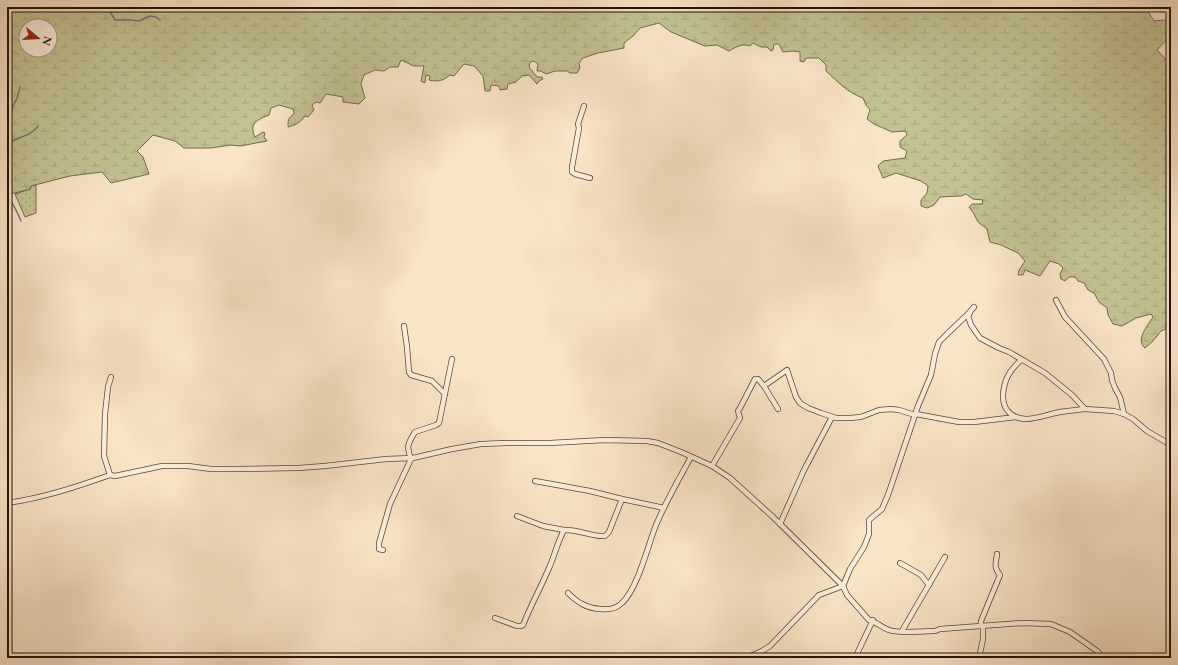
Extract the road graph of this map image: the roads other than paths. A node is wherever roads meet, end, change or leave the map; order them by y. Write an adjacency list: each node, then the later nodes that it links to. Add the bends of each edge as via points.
1 (584, 106): 2 (street, via 578,124 572,172)
2 (590, 178)
3 (1056, 300): 12 (street, via 1065,316 1104,359 1120,397)
4 (404, 326): 9 (street, via 409,372 411,375 432,381)
5 (452, 359): 9 (street)
6 (1021, 360): 10 (street, via 1055,380); 13 (street, via 980,338 968,316 974,307 940,342 931,375); 15 (street, via 1007,378 1003,397 1005,407)
7 (111, 377): 21 (street, via 105,414 104,456)
8 (764, 386): 11 (street); 14 (street, via 787,370 800,403); 20 (street, via 758,379 753,381 738,411 740,418)
9 (445, 394): 19 (street, via 439,423 415,432 410,441 408,447)
10 (1085, 409): 12 (street); 15 (street, via 1030,419)
11 (778, 410)
12 (1124, 414): 17 (street)
13 (915, 415): 14 (street, via 891,409 879,410 861,417); 15 (street, via 959,422); 34 (street, via 882,509 869,520 869,534 864,547 850,568)
14 (832, 417): 27 (street, via 804,470)
15 (1016, 417)
16 (1171, 440): 17 (main road)
17 (1171, 446)
18 (691, 457): 19 (street, via 647,441 605,440 481,444); 20 (street); 25 (street)
19 (411, 458): 21 (street, via 298,468 210,469 162,466); 29 (street, via 390,504 379,543 379,549)
20 (712, 466): 27 (street, via 730,478)
21 (110, 475): 24 (street, via 52,494)
22 (535, 481): 23 (street)
23 (622, 499): 25 (street); 28 (street, via 605,536)
24 (7, 503)
25 (664, 508): 35 (street, via 634,585 622,603 613,609 603,610 578,602)
26 (517, 516): 28 (street, via 543,526)
27 (780, 524): 34 (street)
28 (564, 530): 36 (street, via 523,625 518,626)
29 (383, 550)
30 (997, 554): 38 (street, via 995,564 1000,575 981,622)
31 (945, 557): 33 (street)
32 (900, 563): 33 (street, via 922,575)
33 (929, 585): 39 (street)
34 (843, 586): 37 (street, via 860,610 869,620); 40 (street, via 819,595 770,646)
35 (568, 593)
36 (495, 618)
37 (873, 620): 39 (street, via 889,630); 41 (street)
38 (982, 626): 39 (street); 42 (street); 43 (street, via 1051,624 1070,632)
39 (902, 632)
40 (746, 658)
41 (855, 658)
42 (979, 658)
43 (1104, 658)

